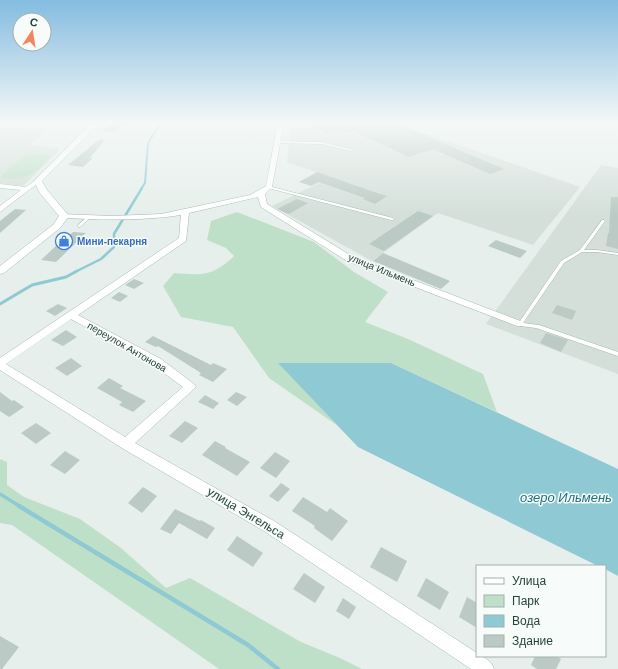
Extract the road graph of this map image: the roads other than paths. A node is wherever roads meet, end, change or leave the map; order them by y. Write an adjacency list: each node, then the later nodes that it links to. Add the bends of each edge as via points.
1 (66, 153): 3 (street)
2 (276, 153): 5 (street)
3 (38, 181): 6 (street); 10 (street)
4 (0, 186): 6 (street)
5 (269, 187): 7 (street); 12 (lane)
6 (28, 189): 8 (street)
7 (262, 193): 9 (street); 19 (street, улица Ильмень, via 264,205 350,258)
8 (0, 210)
9 (185, 212): 11 (street, via 137,217); 18 (street, переулок Антонова, via 183,239)
10 (64, 216): 11 (street); 17 (street, via 56,226)
11 (89, 217): 14 (lane)
12 (392, 219)
13 (602, 222): 15 (lane)
14 (79, 226)
15 (581, 251): 16 (lane); 19 (lane, via 562,262)
16 (618, 254)
17 (0, 271)
18 (71, 315): 21 (street, переулок Антонова); 22 (street, переулок Антонова, via 157,362 190,387)
19 (520, 324): 20 (lane, via 537,326)
20 (618, 354)
21 (0, 364): 22 (street, улица Энгельса)
22 (126, 444): 23 (street, улица Энгельса, via 269,526)
23 (486, 669)

